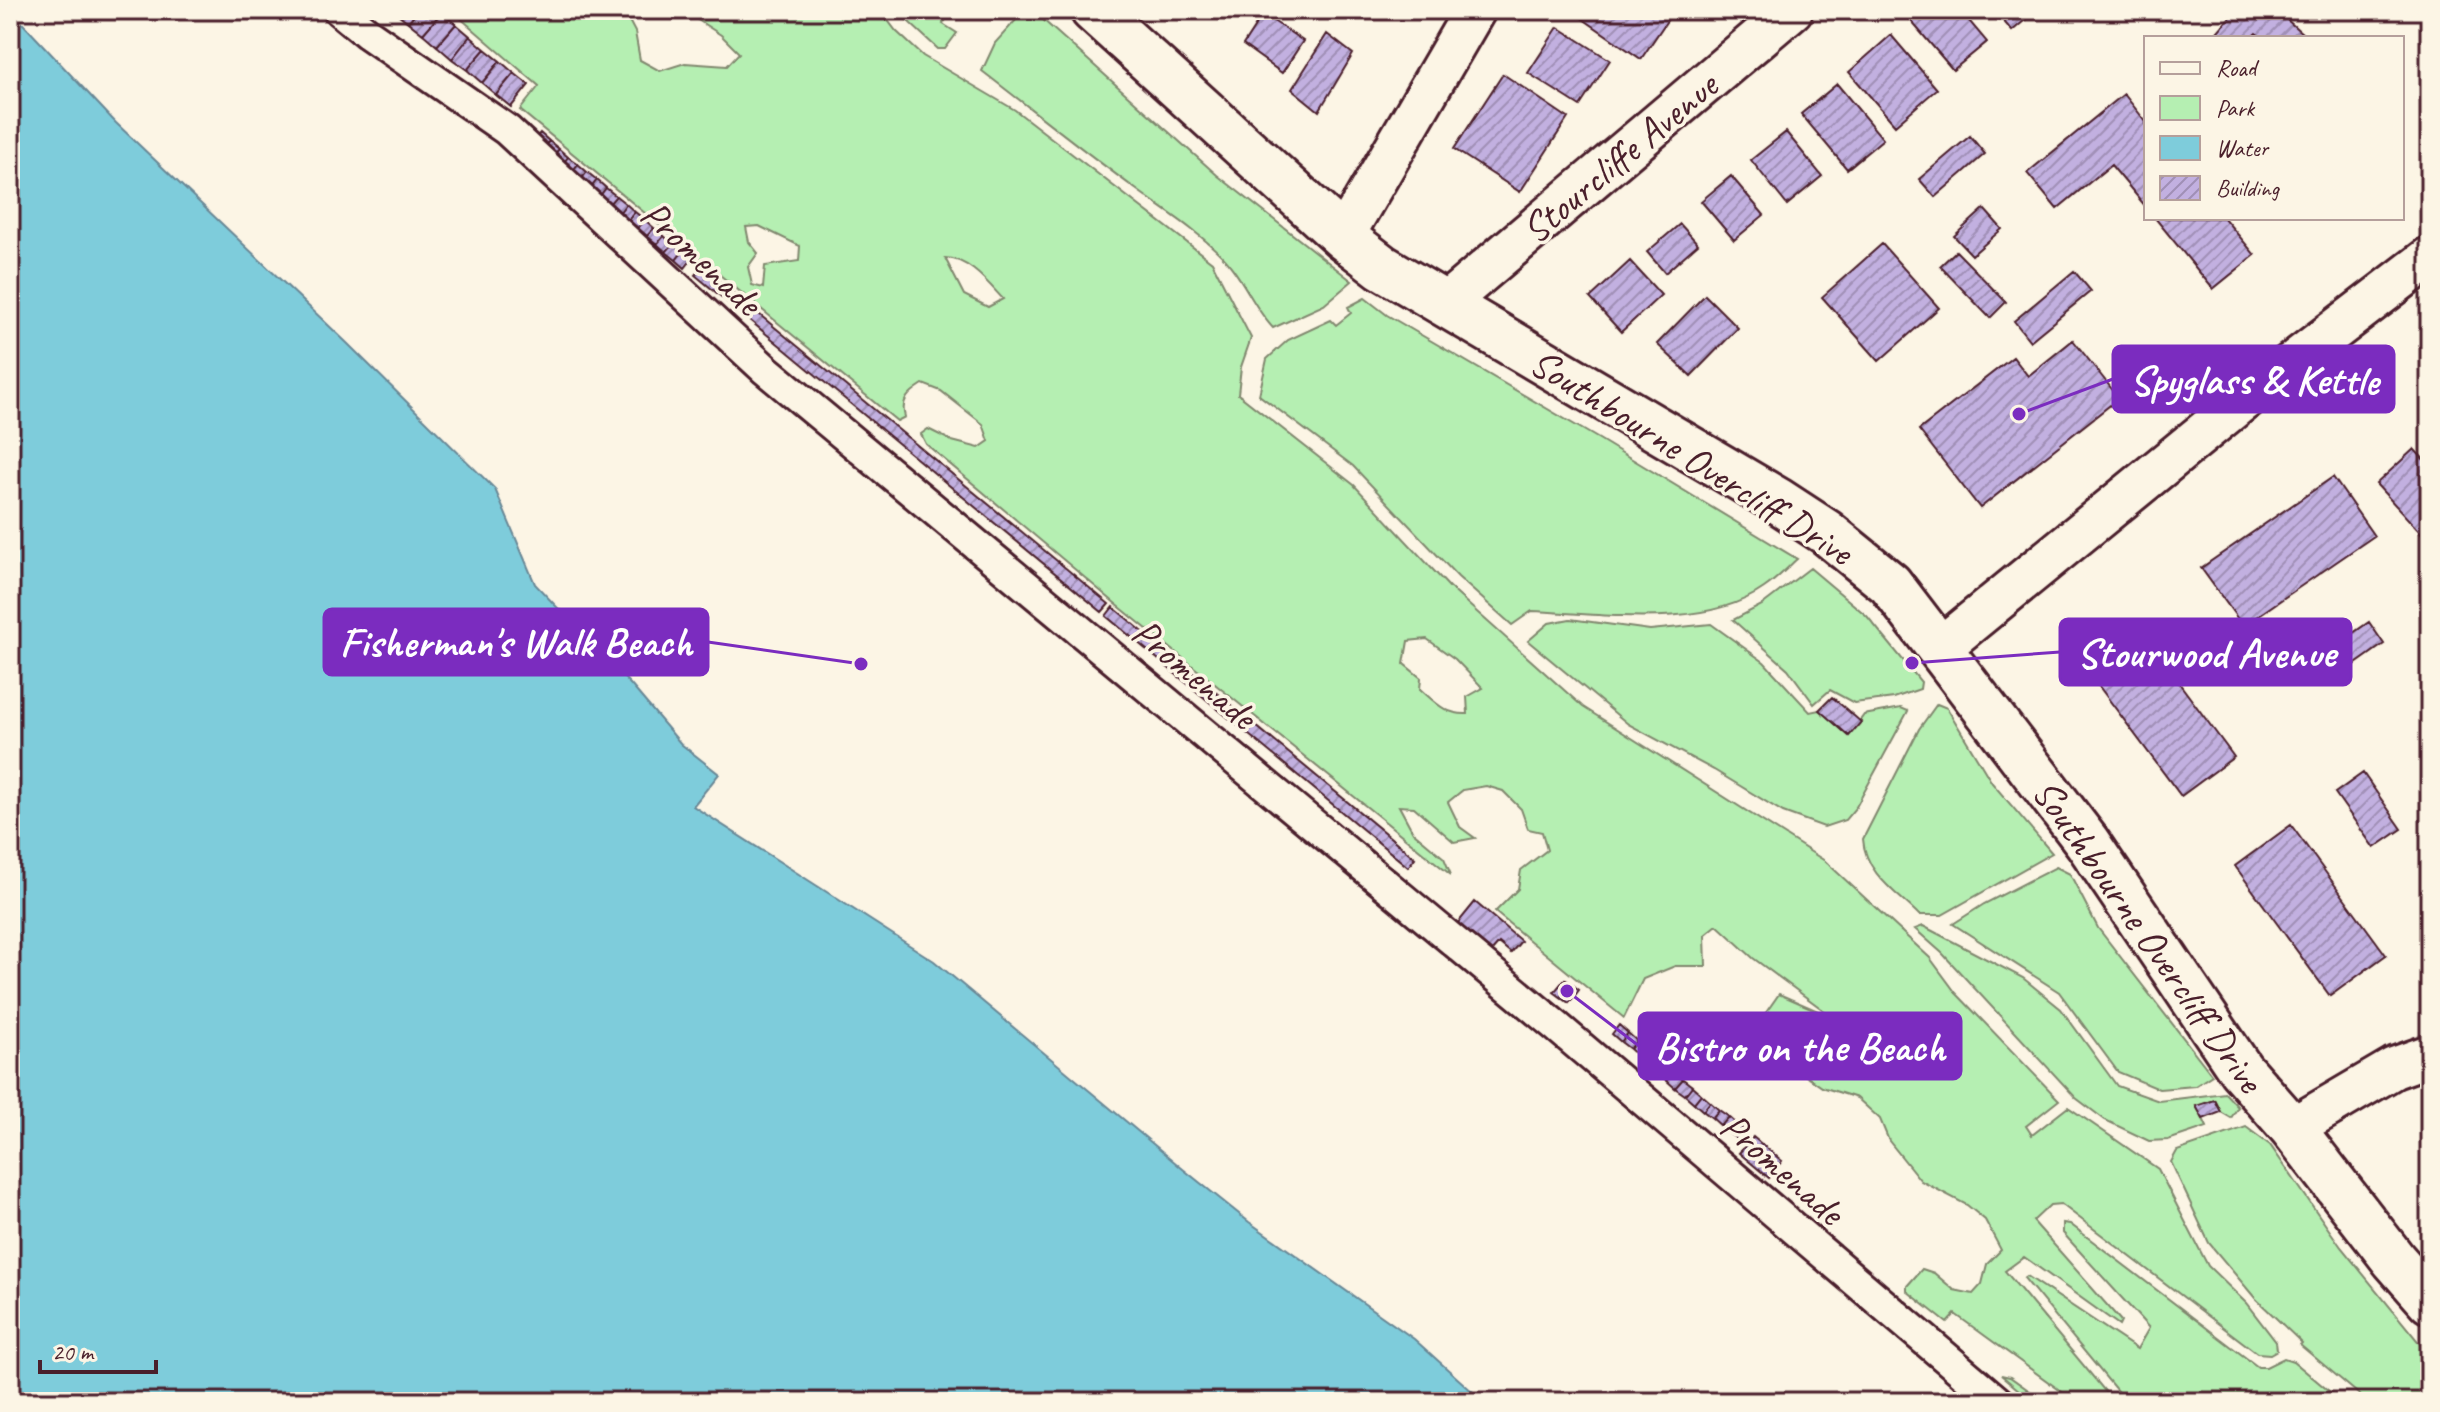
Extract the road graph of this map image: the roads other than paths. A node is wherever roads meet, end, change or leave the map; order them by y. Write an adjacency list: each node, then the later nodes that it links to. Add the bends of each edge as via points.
1 (339, 10): 12 (street, Promenade, via 507,130 766,370 1556,1026)
2 (1093, 10): 5 (street, Southbourne Overcliff Drive)
3 (1475, 10): 5 (street)
4 (1792, 10): 7 (street, Stourcliffe Avenue)
5 (1343, 237): 7 (street, Southbourne Overcliff Drive, via 1382,267)
6 (2430, 257): 8 (street, via 2236,406)
7 (1446, 303): 8 (street, Southbourne Overcliff Drive, via 1826,532 1890,584)
8 (1940, 648): 10 (street, Southbourne Overcliff Drive, via 2087,842 2241,1070)
9 (2430, 1055): 10 (street, via 2394,1068)
10 (2292, 1128): 11 (street, Southbourne Overcliff Drive)
11 (2430, 1301)
12 (1998, 1402)

